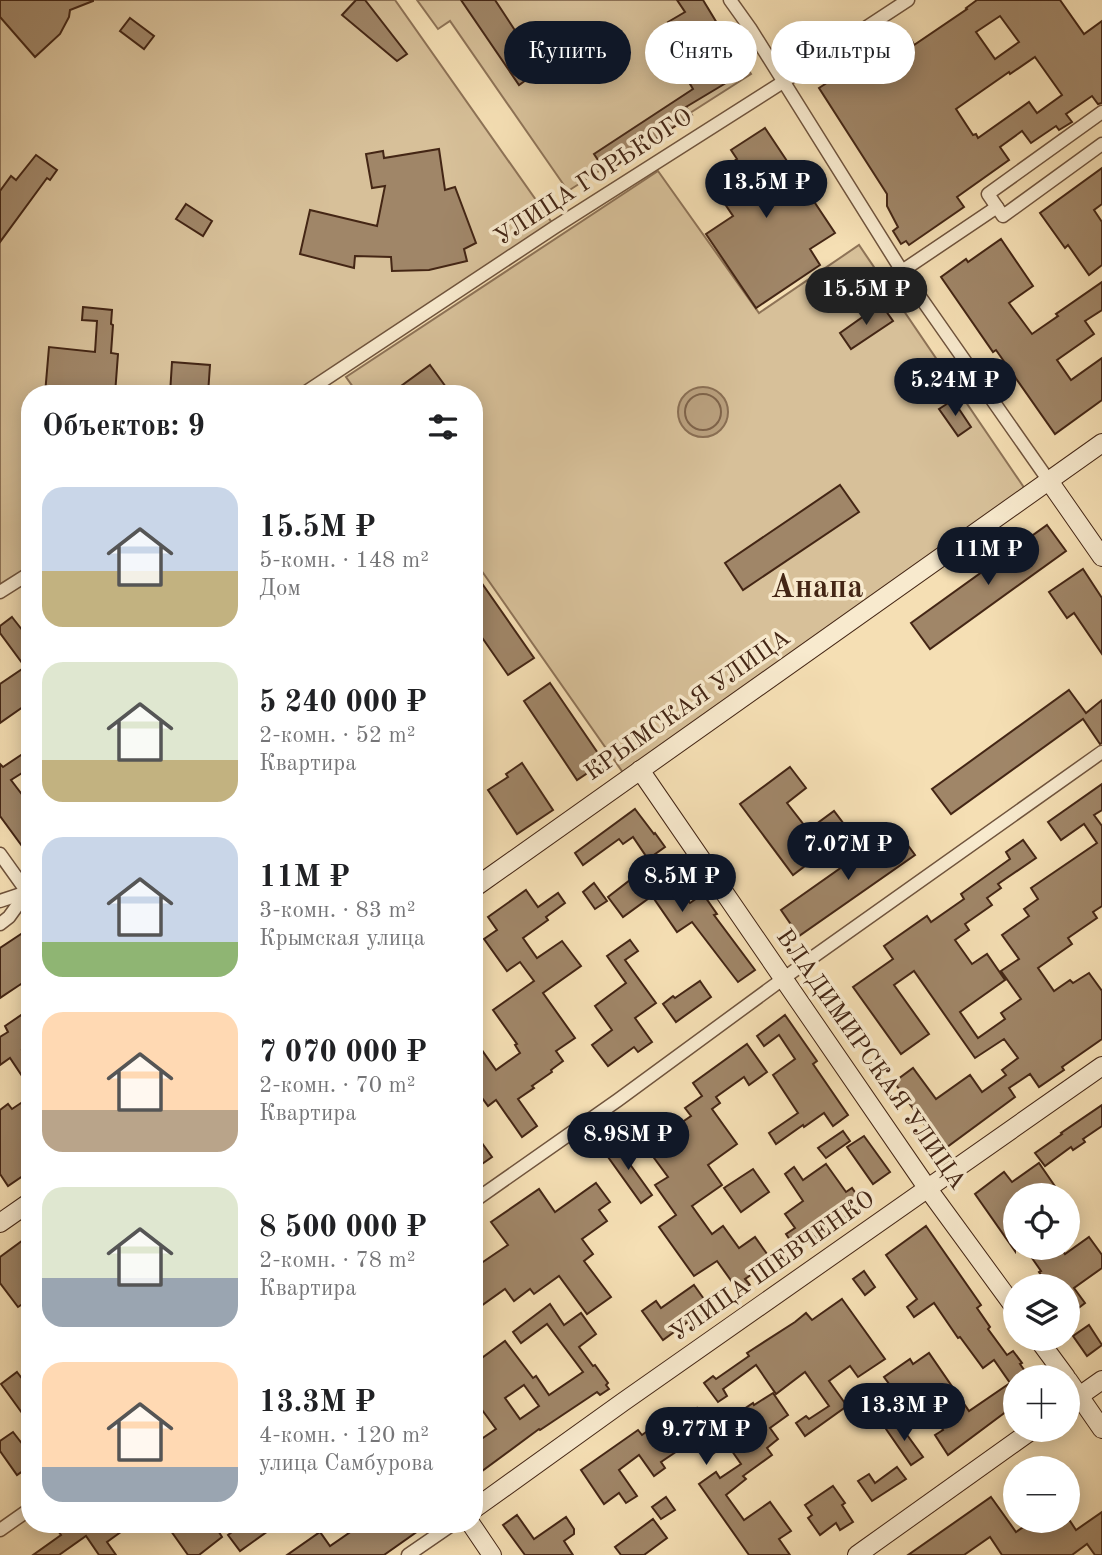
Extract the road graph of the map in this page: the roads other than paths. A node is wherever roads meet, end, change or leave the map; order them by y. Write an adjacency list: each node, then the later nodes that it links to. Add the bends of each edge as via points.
1 (730, 0): 4 (street)
2 (908, 0): 3 (street, УЛИЦА ГОРЬКОГО)
3 (876, 21)
4 (771, 62)
5 (780, 84): 11 (street, УЛИЦА ГОРЬКОГО)
6 (784, 84): 10 (street)
7 (1102, 112): 9 (street, via 988,194)
8 (1102, 144): 9 (street, via 1003,215)
9 (997, 206): 10 (street)
10 (902, 271): 13 (street)
11 (317, 385)
12 (1102, 443): 13 (street, КРЫМСКАЯ УЛИЦА)
13 (1049, 481): 14 (street); 18 (street, КРЫМСКАЯ УЛИЦА)
14 (1102, 557)
15 (21, 579): 16 (street)
16 (0, 592)
17 (1102, 752): 26 (street)
18 (640, 770): 21 (street, КРЫМСКАЯ УЛИЦА); 26 (street, ВЛАДИМИРСКАЯ УЛИЦА)
19 (2, 856): 20 (street)
20 (21, 881)
21 (483, 882)
22 (21, 894): 23 (street)
23 (0, 901)
24 (21, 902): 25 (street)
25 (0, 924)
26 (784, 978): 28 (street, ВЛАДИМИРСКАЯ УЛИЦА); 29 (street)
27 (1102, 1066): 28 (street, УЛИЦА ШЕВЧЕНКО)
28 (928, 1189): 32 (street, ВЛАДИМИРСКАЯ УЛИЦА); 38 (street, УЛИЦА ШЕВЧЕНКО)
29 (483, 1194)
30 (21, 1208): 31 (street)
31 (0, 1223)
32 (1003, 1292)
33 (1102, 1380): 34 (street)
34 (1080, 1395)
35 (1080, 1407): 36 (street)
36 (1102, 1429)
37 (1015, 1442): 45 (street)
38 (483, 1503)
39 (21, 1515): 40 (street)
40 (0, 1530)
41 (440, 1533): 43 (street)
42 (477, 1533): 44 (street)
43 (408, 1555)
44 (492, 1555)
45 (857, 1555)

